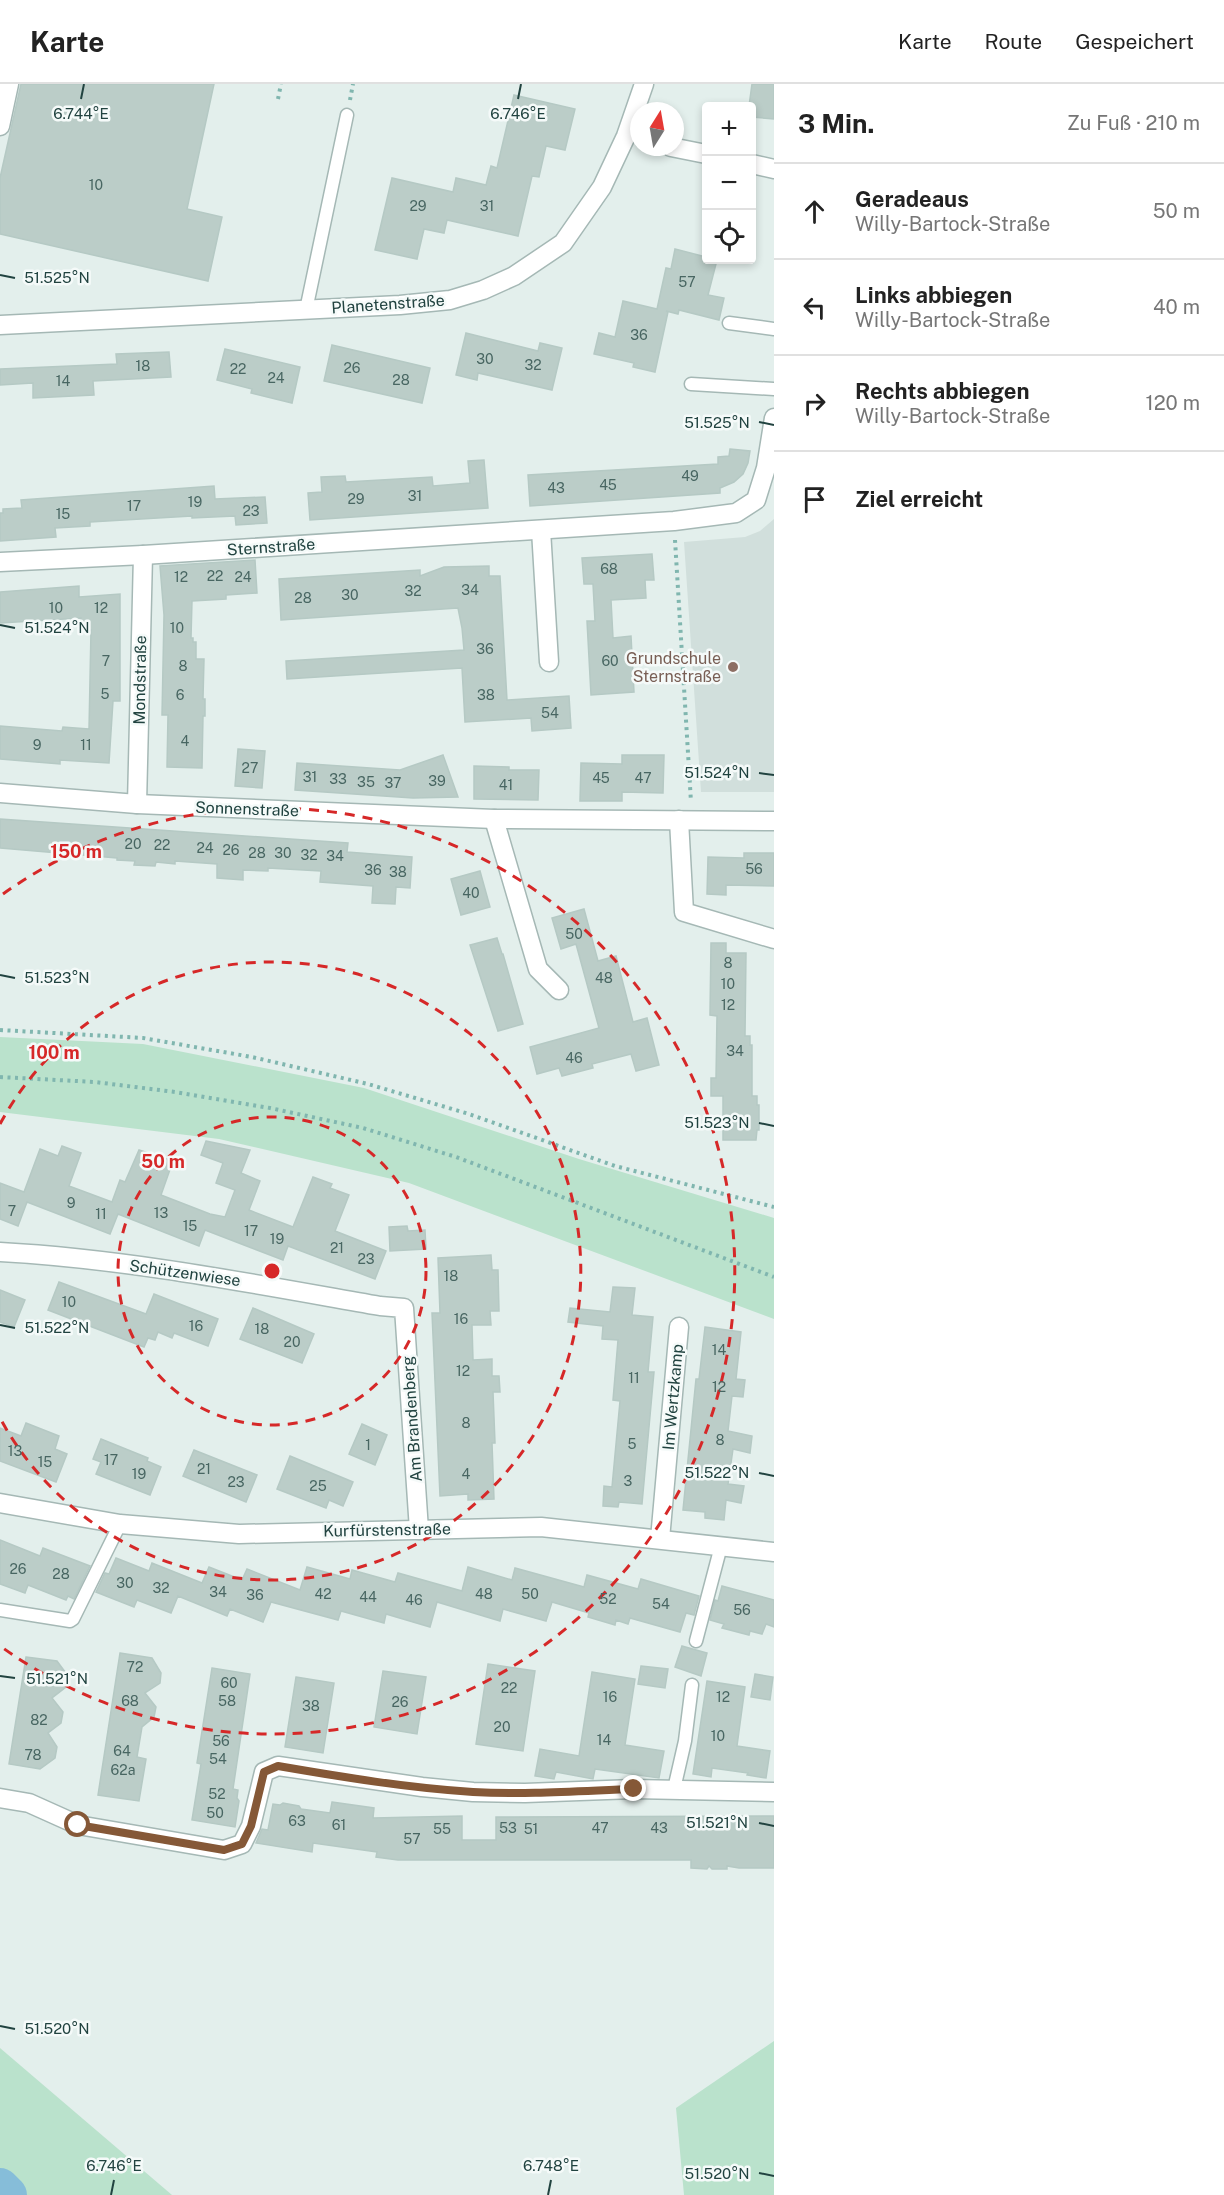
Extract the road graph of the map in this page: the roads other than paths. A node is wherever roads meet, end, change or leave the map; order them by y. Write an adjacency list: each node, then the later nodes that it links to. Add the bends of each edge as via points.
1 (9, 84): 5 (street)
2 (644, 84): 3 (street, Planetenstraße)
3 (640, 102)
4 (347, 115): 11 (lane, Planetenstraße)
5 (0, 126)
6 (630, 143): 11 (street, Planetenstraße, via 563,243 514,276 450,300)
7 (684, 150): 8 (street)
8 (702, 153)
9 (756, 165): 10 (street)
10 (774, 169)
11 (306, 310): 13 (street, Planetenstraße)
12 (729, 323): 14 (lane)
13 (0, 325)
14 (774, 328)
15 (691, 384): 16 (lane)
16 (774, 389)
17 (774, 418): 18 (street, Sternstraße, via 756,500 736,513)
18 (541, 530): 19 (street, Sternstraße); 21 (street)
19 (143, 555): 20 (street, Sternstraße); 23 (street, Mondstraße)
20 (0, 562)
21 (549, 662)
22 (0, 793): 23 (street, Sonnenstraße)
23 (137, 804): 24 (street, Sonnenstraße)
24 (494, 819): 25 (street, Sonnenstraße); 28 (street, via 538,969)
25 (686, 820): 26 (street, Sonnenstraße); 27 (street, via 684,912)
26 (774, 821)
27 (774, 939)
28 (559, 990)
29 (0, 1252): 30 (street, Schützenwiese, via 198,1274)
30 (404, 1308): 34 (street, Am Brandenberg)
31 (680, 1327): 35 (street, Im Wertzkamp)
32 (0, 1503): 33 (street, Kurfürstenstraße)
33 (120, 1524): 34 (street, Kurfürstenstraße, via 239,1534); 38 (lane, via 73,1619)
34 (419, 1530): 35 (street, Kurfürstenstraße, via 541,1527)
35 (660, 1539): 36 (street, Kurfürstenstraße)
36 (721, 1546): 37 (street, Kurfürstenstraße); 39 (lane)
37 (774, 1552)
38 (0, 1610)
39 (696, 1641)
40 (692, 1685): 41 (lane)
41 (674, 1789): 42 (street); 43 (street, via 473,1792 278,1766 264,1772 251,1826 242,1844 224,1850 78,1825 29,1803)
42 (774, 1792)
43 (0, 1798)

